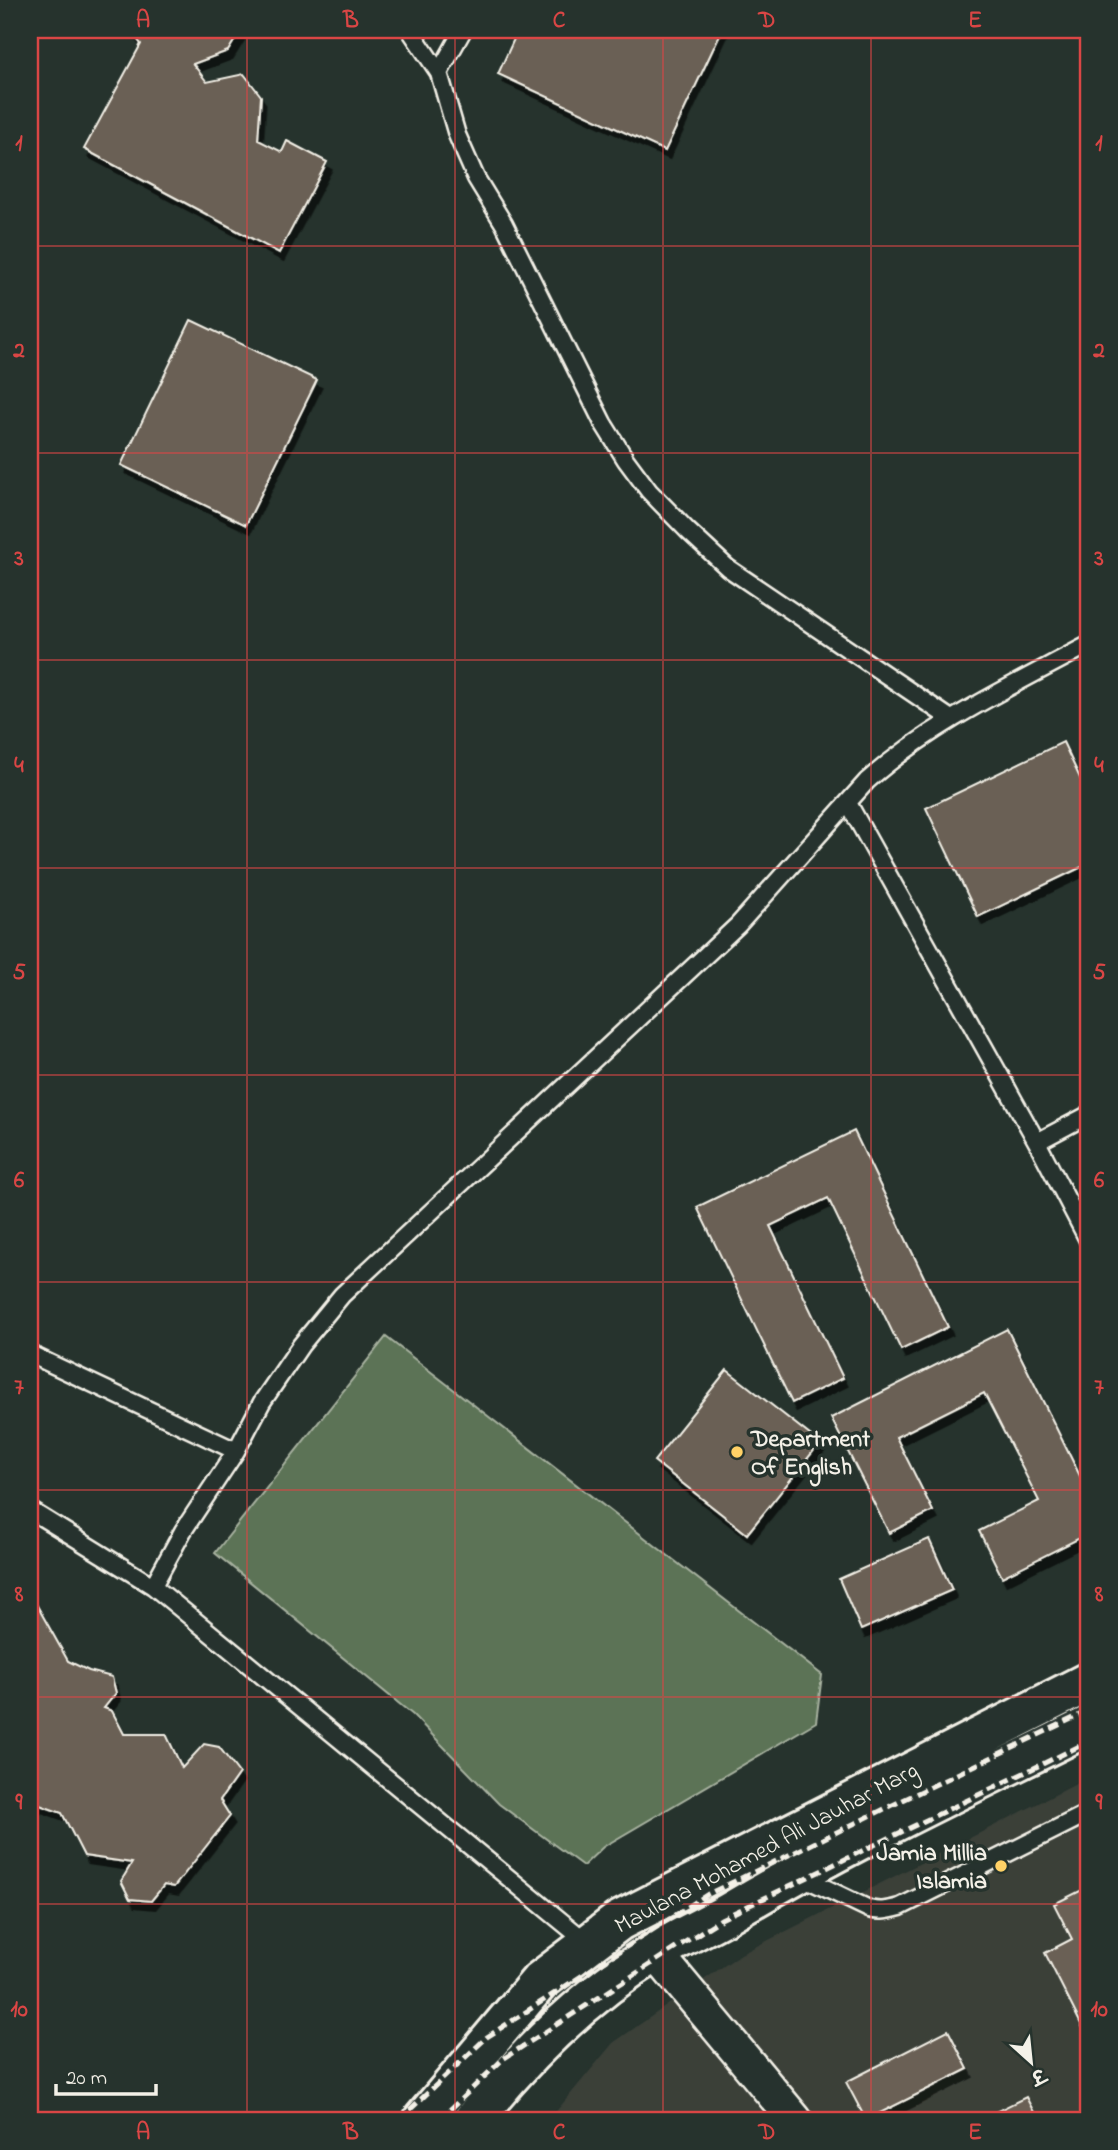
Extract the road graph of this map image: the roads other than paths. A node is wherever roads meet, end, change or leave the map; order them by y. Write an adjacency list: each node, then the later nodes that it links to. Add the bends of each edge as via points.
1 (410, 30): 3 (lane)
2 (463, 30): 3 (lane)
3 (439, 73): 5 (lane, via 457,135 476,178 504,224 603,423 649,491 728,568)
4 (1088, 645): 5 (lane)
5 (951, 719): 6 (lane, via 884,765)
6 (848, 803): 8 (lane); 11 (lane, via 738,925 342,1295 262,1402)
7 (1088, 1115): 8 (lane)
8 (1037, 1142): 9 (lane)
9 (1088, 1240)
10 (30, 1354): 11 (lane)
11 (236, 1451): 13 (lane)
12 (30, 1510): 13 (lane)
13 (153, 1586): 18 (lane)
14 (1088, 1682): 18 (main road, Maulana Mohamed Ali Jauhar Marg, via 619,1921)
15 (1088, 1726): 17 (main road, Maulana Mohamed Ali Jauhar Marg)
16 (1088, 1813): 17 (lane, via 888,1910 869,1909)
17 (795, 1873): 19 (main road, Maulana Mohamed Ali Jauhar Marg)
18 (589, 1944): 20 (main road, Maulana Mohamed Ali Jauhar Marg, via 540,1981)
19 (655, 1952): 21 (main road, Maulana Mohamed Ali Jauhar Marg, via 547,2038); 22 (street)
20 (423, 2120)
21 (473, 2120)
22 (794, 2120)

